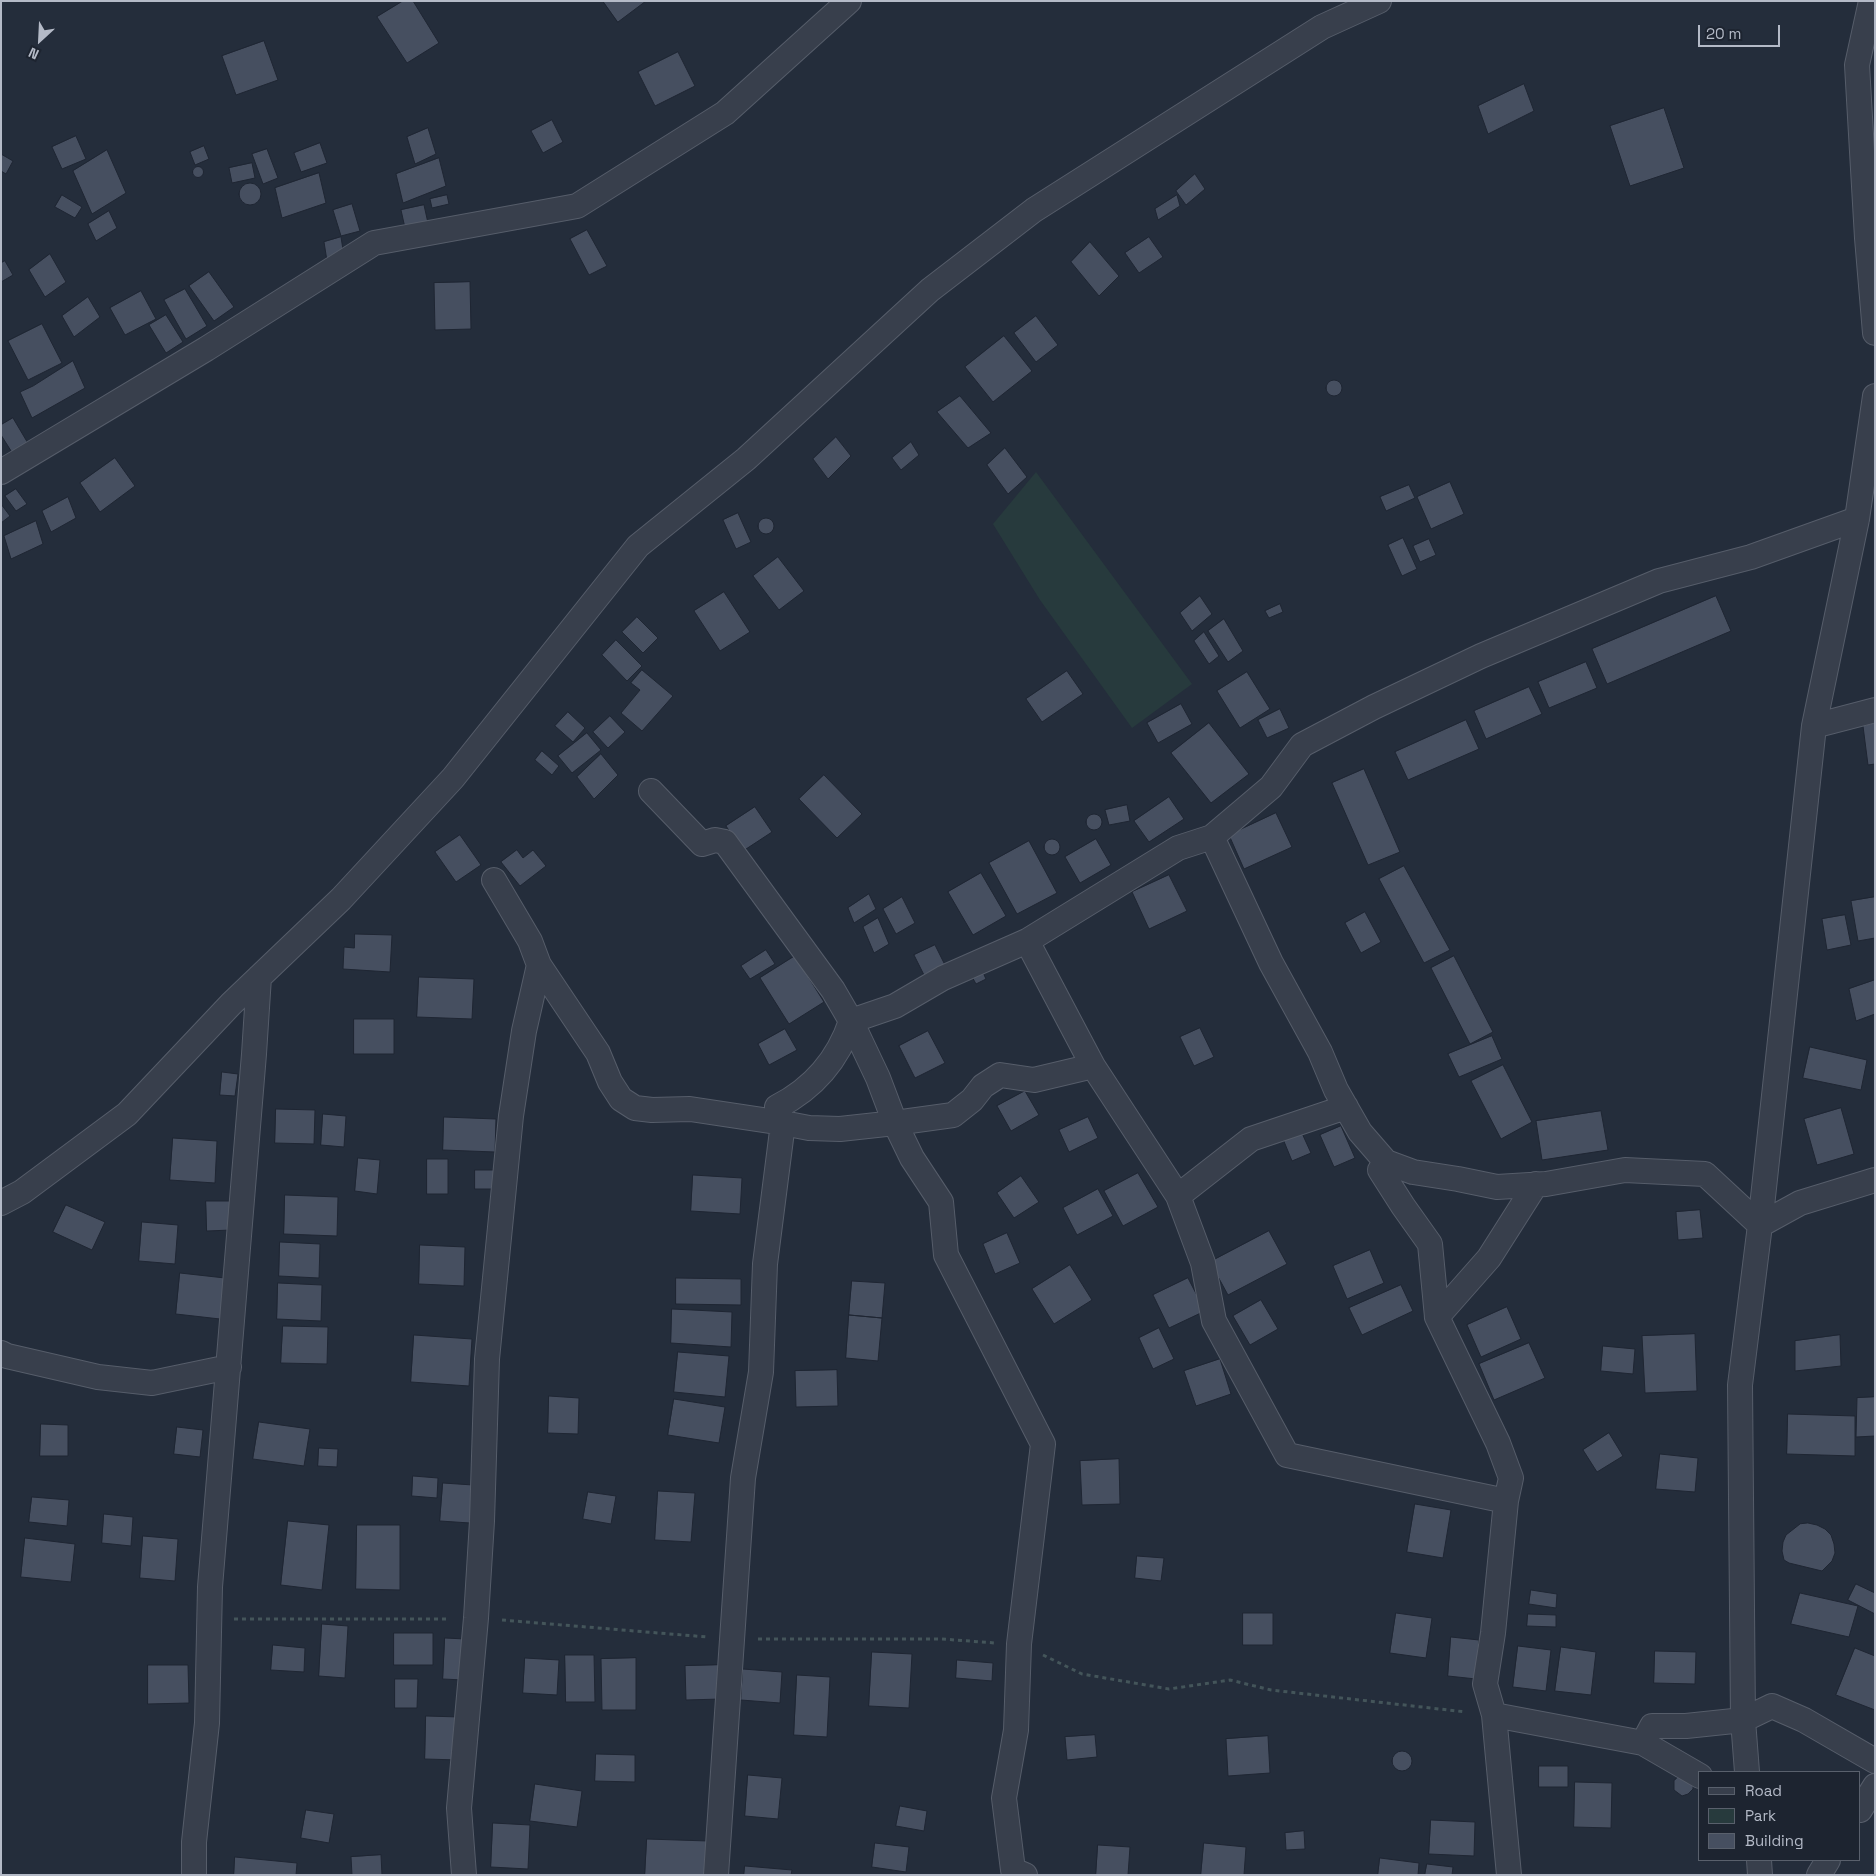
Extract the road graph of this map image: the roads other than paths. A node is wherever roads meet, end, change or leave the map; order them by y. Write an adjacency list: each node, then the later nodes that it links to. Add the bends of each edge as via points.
1 (850, 1): 6 (street, via 725,114 578,206 374,243)
2 (1379, 1): 15 (street, via 1314,32 1034,210 930,290 746,459 638,546 453,778 342,899)
3 (1871, 1): 4 (street, via 1857,65)
4 (1875, 333)
5 (1875, 396): 7 (street)
6 (1, 472)
7 (1857, 519): 9 (street); 11 (street, via 1751,557 1659,581 1426,681 1302,745 1271,787)
8 (1875, 710): 9 (street)
9 (1814, 726): 26 (street)
10 (651, 791): 16 (street, via 702,844 715,840 725,842 833,990)
11 (1212, 836): 13 (street, via 1178,848); 18 (street, via 1271,963)
12 (494, 880): 14 (street, via 530,941)
13 (1027, 941): 16 (street, via 943,978 895,1006); 17 (street)
14 (539, 965): 19 (street, via 598,1053 621,1099 636,1108 690,1109); 43 (street, via 524,1031 511,1116 487,1359 476,1618 459,1808)
15 (259, 978): 25 (street, via 127,1114 22,1192); 29 (street)
16 (851, 1021): 19 (street, via 845,1040 816,1081 777,1107); 20 (street)
17 (1093, 1066): 20 (street, via 1034,1080 1000,1075 983,1086 953,1115); 24 (street)
18 (1346, 1107): 21 (street, via 1360,1132); 24 (street, via 1251,1139)
19 (783, 1122): 20 (street, via 809,1128 840,1129); 44 (street, via 765,1264 761,1372 743,1478)
20 (895, 1123): 41 (street, via 912,1158 941,1202 946,1255 1043,1444 1019,1644 1016,1730 1004,1798)
21 (1386, 1162): 23 (street, via 1413,1172 1497,1187); 27 (street, via 1380,1170 1430,1244)
22 (1875, 1180): 26 (street, via 1800,1203)
23 (1536, 1184): 26 (street, via 1625,1170 1705,1174); 27 (street, via 1489,1258)
24 (1178, 1196): 30 (street, via 1203,1263 1214,1321 1287,1455)
25 (1, 1202)
26 (1760, 1225): 32 (street, via 1740,1385)
27 (1437, 1317): 30 (street, via 1498,1443 1511,1478)
28 (1, 1352): 29 (street, via 98,1376 152,1383)
29 (229, 1367): 42 (street, via 210,1587 207,1723 194,1842)
30 (1506, 1501): 31 (street, via 1485,1684)
31 (1494, 1715): 33 (street); 45 (street)
32 (1743, 1720): 33 (street, via 1652,1726); 34 (street, via 1772,1706 1804,1720); 35 (street)
33 (1643, 1743): 36 (street)
34 (1875, 1761)
35 (1747, 1771)
36 (1698, 1775)
37 (1875, 1786): 38 (street)
38 (1861, 1808)
39 (1759, 1861): 46 (street)
40 (1827, 1861): 47 (street)
41 (1017, 1873)
42 (194, 1875)
43 (464, 1875)
44 (716, 1875)
45 (1509, 1875)
46 (1760, 1875)
47 (1819, 1875)

